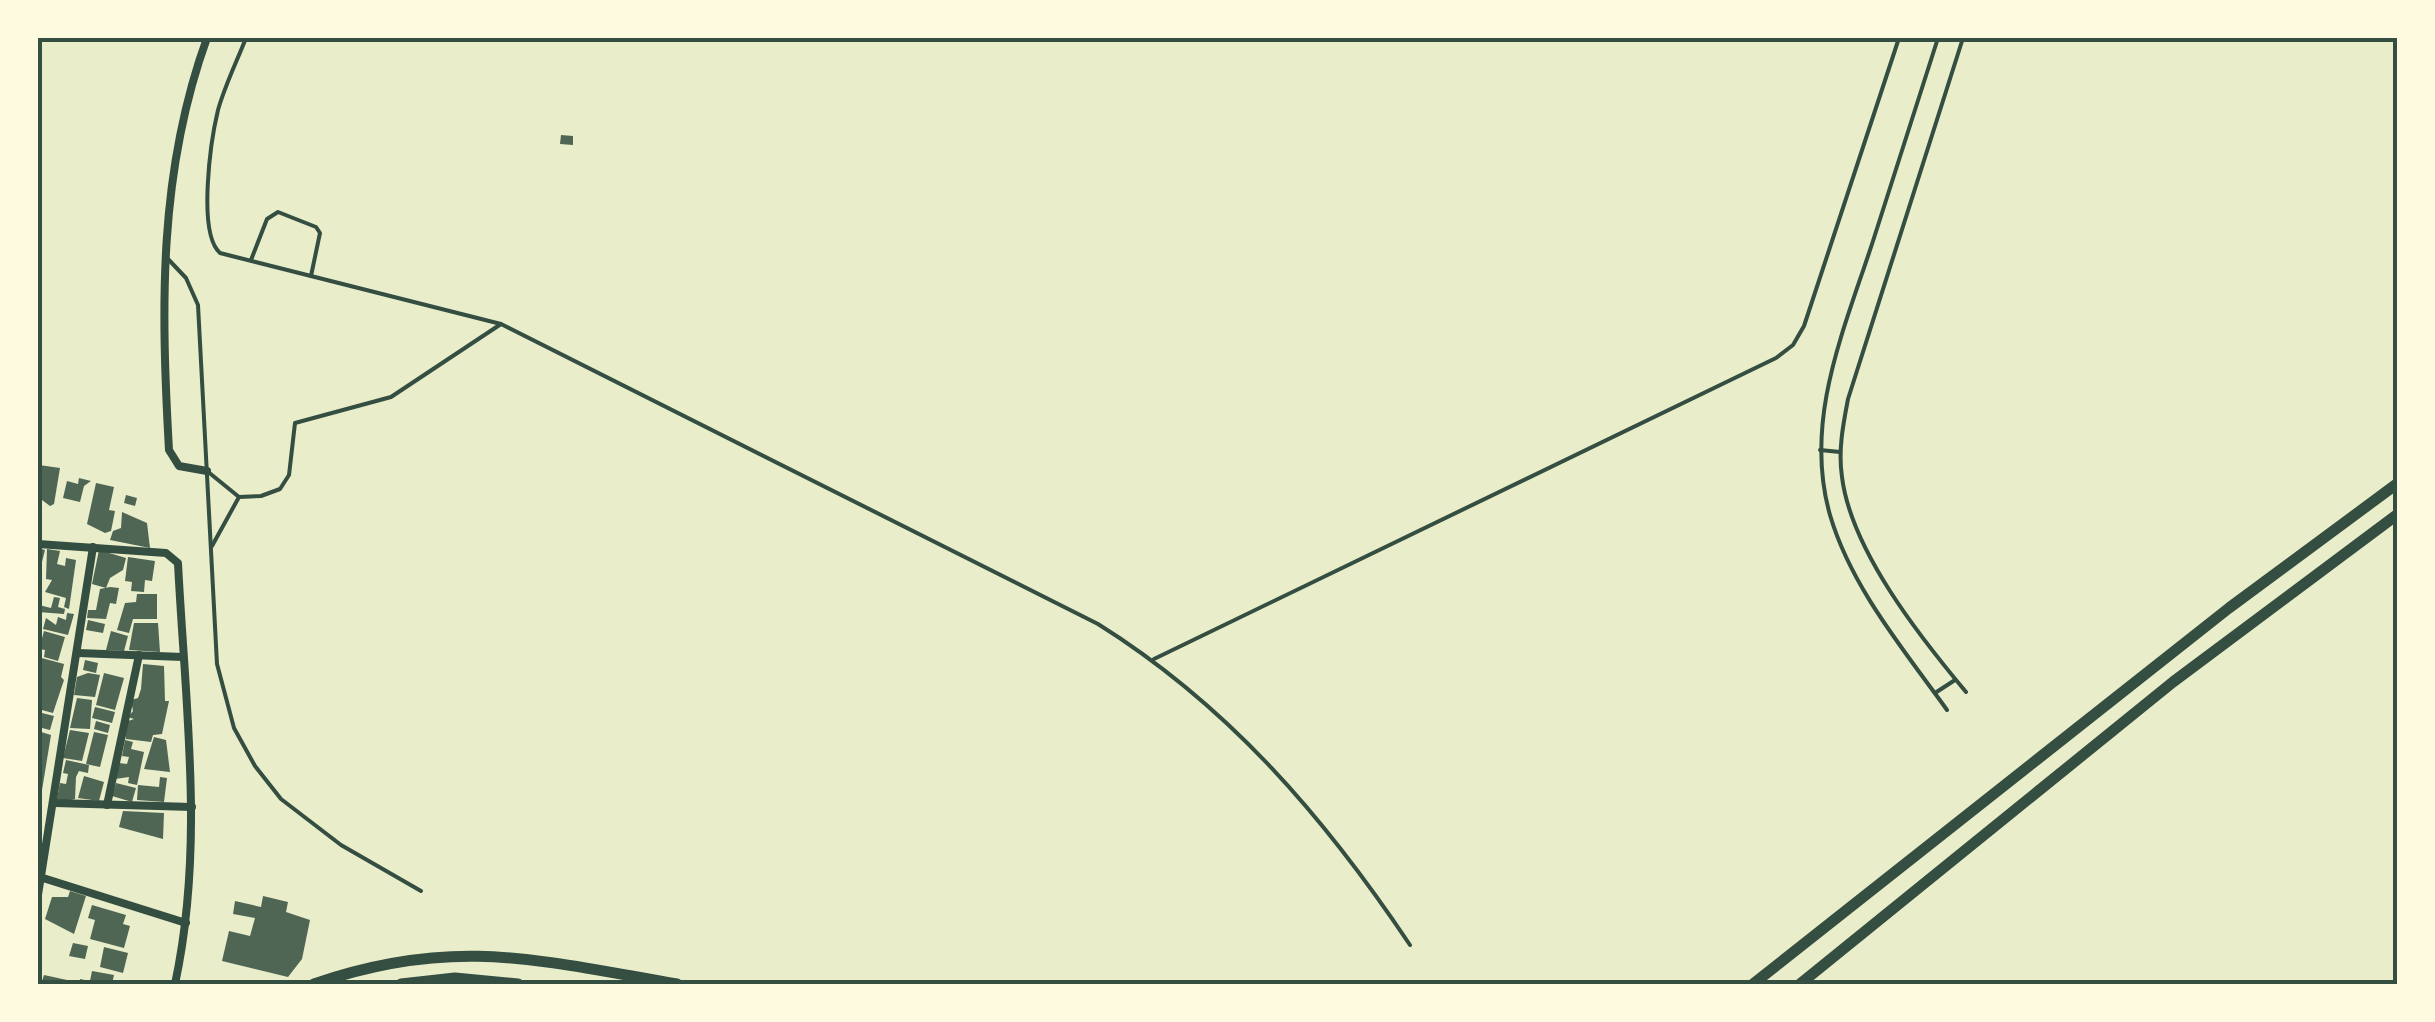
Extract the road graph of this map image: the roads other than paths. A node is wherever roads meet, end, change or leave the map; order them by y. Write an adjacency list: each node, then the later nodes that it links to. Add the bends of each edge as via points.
1 (207, 38): 6 (street, via 178,138)
2 (246, 38): 7 (lane, via 218,111 208,186 214,248)
3 (1899, 38): 22 (lane, via 1794,345)
4 (1938, 38): 10 (lane, via 1832,368)
5 (1962, 38): 11 (lane, via 1852,387)
6 (163, 255): 12 (lane, via 186,278 198,305); 12 (street, via 169,450 179,466)
7 (250, 262): 8 (lane); 8 (lane, via 267,219 278,212 320,233)
8 (310, 276): 9 (lane)
9 (501, 324): 14 (lane, via 391,397 295,423 289,475 280,489); 22 (lane, via 1098,624)
10 (1820, 450): 11 (lane); 25 (lane, via 1827,504 1845,554)
11 (1840, 452): 23 (lane, via 1846,500 1864,544)
12 (206, 472): 14 (lane); 18 (lane)
13 (2398, 482): 40 (main road)
14 (239, 497): 18 (lane)
15 (2398, 514): 41 (main road, via 2173,682)
16 (38, 544): 17 (street)
17 (93, 546): 19 (street); 21 (street, via 174,556)
18 (210, 550): 31 (lane, via 220,688 254,766 314,827)
19 (78, 654): 20 (street); 27 (street)
20 (140, 656): 21 (street); 28 (street)
21 (182, 657): 29 (street)
22 (1154, 659): 34 (lane, via 1296,790)
23 (1956, 680): 24 (lane); 25 (lane)
24 (1966, 692)
25 (1935, 693): 26 (lane)
26 (1947, 710)
27 (54, 803): 28 (street); 30 (street)
28 (107, 804): 29 (street)
29 (192, 807): 33 (street)
30 (42, 878): 32 (street); 33 (street)
31 (421, 891)
32 (38, 895)
33 (186, 923): 35 (street)
34 (1410, 946)
35 (176, 984)
36 (314, 984): 39 (main road, via 373,964 477,954)
37 (401, 984): 38 (main road, via 455,978)
38 (518, 984)
39 (676, 984)
40 (1753, 984)
41 (1800, 984)

